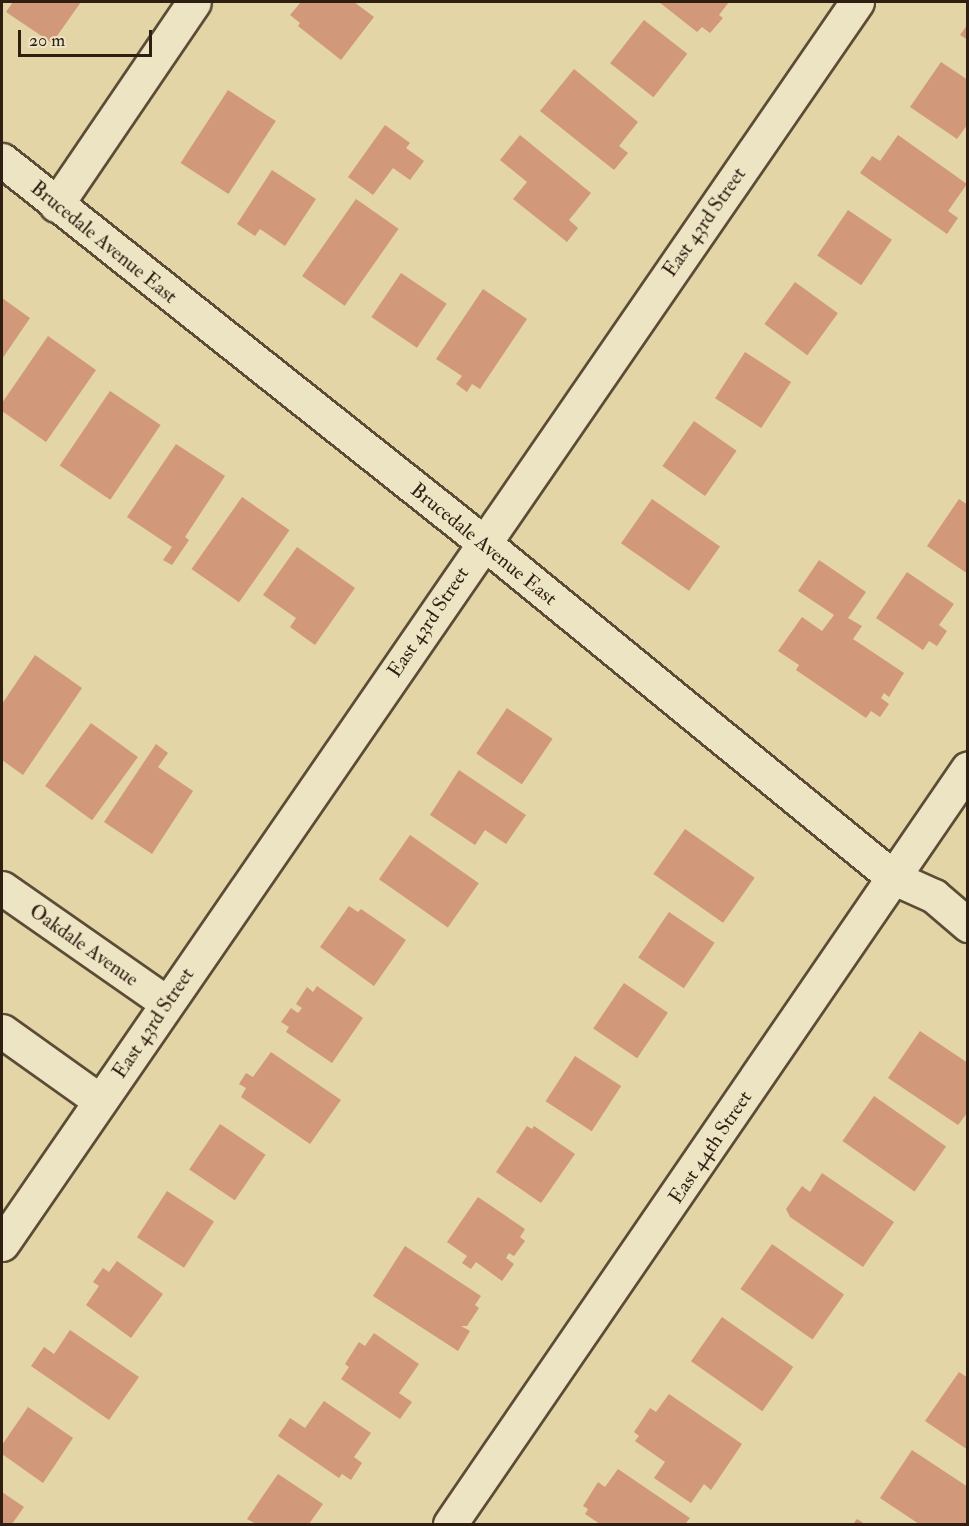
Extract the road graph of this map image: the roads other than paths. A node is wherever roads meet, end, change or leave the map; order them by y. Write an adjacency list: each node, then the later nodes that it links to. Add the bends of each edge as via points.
1 (194, 2): 4 (street)
2 (857, 2): 5 (street, East 43rd Street)
3 (2, 160): 4 (street, Brucedale Avenue East)
4 (56, 205): 5 (street, Brucedale Avenue East)
5 (483, 542): 7 (street, Brucedale Avenue East); 10 (street, East 43rd Street)
6 (968, 768): 7 (street, East 44th Street)
7 (894, 878): 9 (street, Brucedale Avenue East, via 934,896); 14 (street, East 44th Street)
8 (2, 888): 10 (street, Oakdale Avenue)
9 (968, 925)
10 (167, 1003): 12 (street, East 43rd Street)
11 (2, 1031): 12 (street)
12 (100, 1101): 13 (street, East 43rd Street)
13 (2, 1244)
14 (450, 1524)

